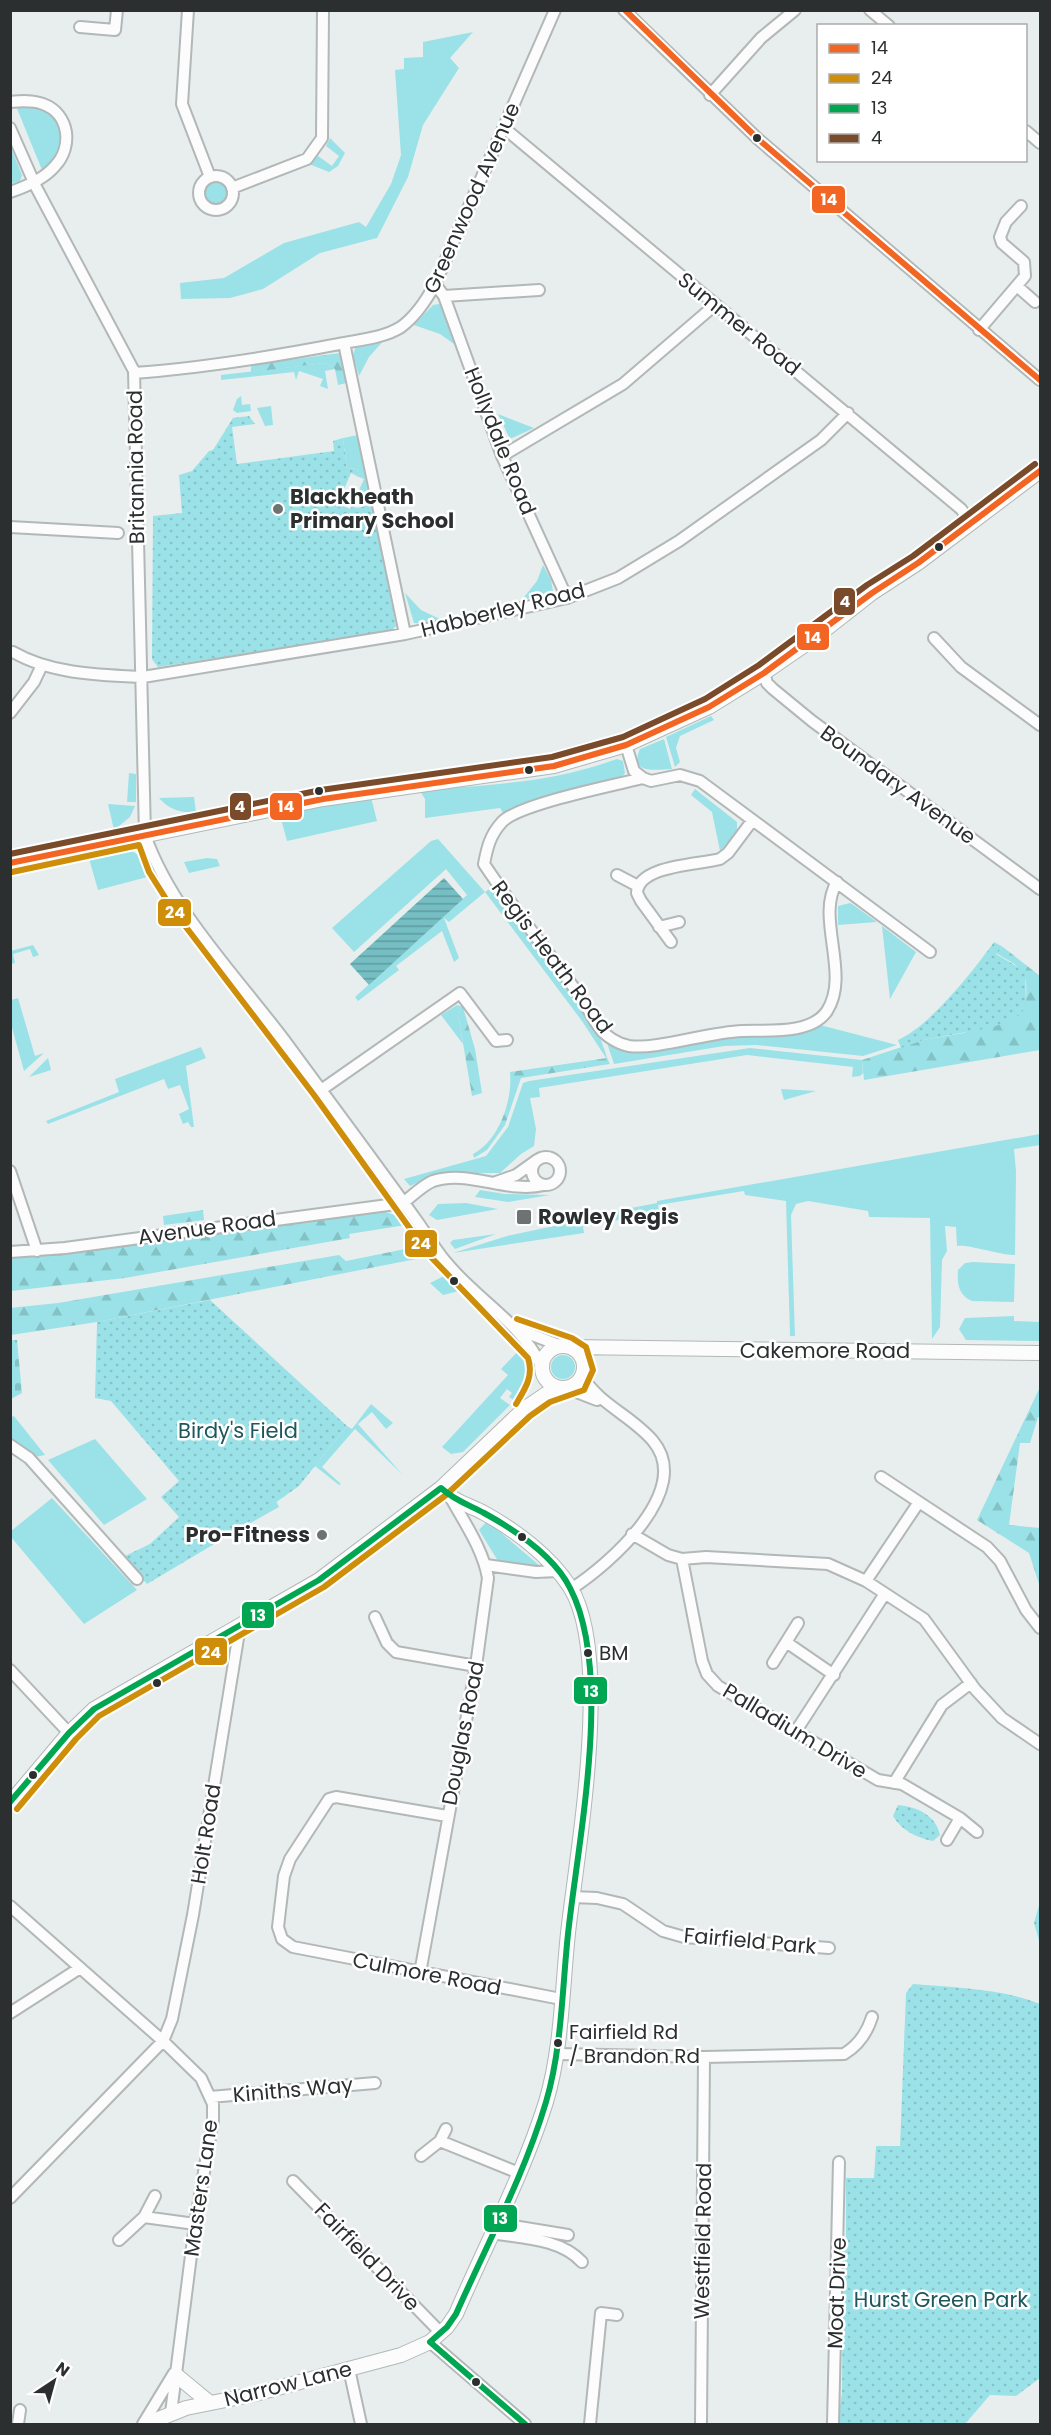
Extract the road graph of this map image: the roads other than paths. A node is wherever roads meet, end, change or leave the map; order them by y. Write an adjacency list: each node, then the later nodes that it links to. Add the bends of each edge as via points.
1 (117, 10): 9 (street, via 115,30)
2 (188, 10): 16 (street, via 182,104)
3 (323, 10): 18 (street, via 322,138 307,159)
4 (555, 10): 13 (street, Greenwood Avenue)
5 (624, 10): 10 (street)
6 (795, 10): 10 (street, via 761,38)
7 (870, 10): 8 (street)
8 (887, 24)
9 (80, 27)
10 (710, 95): 27 (street)
11 (10, 102): 17 (street, via 45,104 65,125 66,144 61,158 48,173)
12 (10, 128): 17 (street, Britannia Road)
13 (504, 128): 21 (street, Greenwood Avenue); 26 (street, Summer Road)
14 (1027, 132): 15 (street)
15 (1041, 143)
16 (210, 177): 18 (street, via 225,179); 18 (street, via 199,190 201,201 209,209 225,208 232,199)
17 (33, 181): 19 (street); 29 (street, Britannia Road, via 129,357)
18 (232, 188)
19 (10, 192)
20 (1021, 206): 22 (street, via 1006,222 1000,237 1024,262 1025,276)
21 (435, 285): 24 (street, Hollydale Road); 28 (street, Greenwood Avenue, via 417,313 399,328)
22 (1018, 287): 25 (street); 27 (street)
23 (539, 290): 24 (street, Greenwood Avenue)
24 (444, 296): 32 (street, Hollydale Road)
25 (1035, 303)
26 (715, 305): 31 (street, Summer Road); 32 (street, via 623,384)
27 (979, 330): 30 (street)
28 (344, 343): 29 (street, Greenwood Avenue); 38 (street)
29 (134, 373): 43 (street, Britannia Road)
30 (1041, 380)
31 (848, 414): 34 (street, Summer Road, via 961,509); 37 (street, Habberley Road, via 820,440 679,541 618,578)
32 (502, 456): 37 (street, Hollydale Road)
33 (1041, 471): 34 (main road)
34 (972, 523): 42 (main road)
35 (10, 526): 36 (street)
36 (118, 533)
37 (567, 598): 38 (street, Habberley Road)
38 (405, 634): 43 (street, Habberley Road)
39 (934, 638): 45 (street, via 961,667)
40 (13, 652): 41 (street, Habberley Road)
41 (42, 665): 43 (street, Habberley Road, via 99,675); 44 (street)
42 (764, 673): 46 (main road, via 709,707); 54 (street, Boundary Avenue, via 773,689 812,721)
43 (143, 677): 49 (street, Britannia Road)
44 (10, 713)
45 (1041, 725)
46 (626, 745): 47 (street, via 634,771); 49 (main road, via 554,766 323,799)
47 (643, 778): 48 (street, Regis Heath Road, via 651,781 680,775 700,781); 52 (street, Regis Heath Road, via 571,795 503,820 490,837 484,864 583,1000 598,1027 611,1039 630,1046 729,1031 783,1030 817,1020 829,1005 835,983 830,898)
48 (752, 821): 52 (street, Regis Heath Road); 53 (street, via 729,853 720,859 653,872)
49 (145, 835): 50 (main road); 60 (street, Britannia Road, via 157,868 178,902)
50 (10, 864)
51 (617, 875): 53 (street)
52 (837, 882): 58 (street, Regis Heath Road)
53 (638, 886): 56 (street, via 641,901)
54 (1041, 889)
55 (679, 922): 56 (street)
56 (659, 927): 57 (street)
57 (671, 942)
58 (930, 952)
59 (507, 1041): 60 (street, via 496,1041 460,993)
60 (321, 1090): 65 (street, Britannia Road)
61 (538, 1159): 63 (street, via 507,1180); 64 (street, via 532,1173); 64 (street, via 549,1158 559,1168 555,1181)
62 (10, 1171): 66 (street)
63 (492, 1183): 64 (street, via 513,1188); 65 (street, via 433,1181)
64 (544, 1185)
65 (403, 1203): 66 (street, Avenue Road); 68 (street, Britannia Road, via 436,1250)
66 (37, 1251): 67 (street, Avenue Road)
67 (10, 1252)
68 (514, 1328): 69 (street); 72 (street, via 536,1353)
69 (565, 1346): 70 (main road, Cakemore Road); 72 (main road, via 546,1354); 73 (main road, via 581,1356)
70 (610, 1346): 71 (main road, Cakemore Road, via 720,1351); 73 (main road)
71 (1041, 1353)
72 (541, 1367): 74 (main road, via 549,1384); 76 (main road, via 540,1380)
73 (583, 1373): 74 (main road, via 574,1386); 75 (street)
74 (564, 1388): 75 (street); 76 (main road, via 546,1394)
75 (606, 1404): 82 (street, via 636,1425 664,1458 666,1477 660,1497)
76 (524, 1409): 79 (main road)
77 (10, 1445): 86 (street, via 29,1458)
78 (881, 1477): 81 (street)
79 (441, 1488): 80 (main road); 92 (main road, via 319,1580)
80 (452, 1500): 84 (street, Douglas Road); 85 (main road, Narrow Lane, via 507,1526)
81 (919, 1502): 87 (street); 93 (street, via 987,1547 1000,1561 1026,1610)
82 (632, 1534): 83 (street); 88 (street, via 598,1572)
83 (682, 1559): 87 (street, via 828,1564); 100 (street, Palladium Drive, via 707,1674 718,1686)
84 (486, 1565): 85 (street); 96 (street, Douglas Road, via 487,1592)
85 (558, 1571): 88 (main road, Narrow Lane)
86 (136, 1579)
87 (866, 1581): 89 (street)
88 (572, 1589): 109 (main road, Narrow Lane, via 588,1649 592,1721)
89 (884, 1594): 98 (street); 99 (street, via 924,1619)
90 (375, 1617): 96 (street, via 387,1643 396,1652)
91 (798, 1623): 94 (street)
92 (240, 1626): 101 (main road, via 108,1700); 117 (street, Holt Road, via 193,1915 172,2019)
93 (1041, 1628)
94 (786, 1642): 95 (street); 98 (street)
95 (773, 1663)
96 (477, 1666): 105 (street, Douglas Road)
97 (10, 1670): 101 (street)
98 (834, 1675): 100 (street)
99 (971, 1683): 102 (street, via 1002,1718); 103 (street, via 942,1705)
100 (796, 1731): 103 (street, Palladium Drive, via 878,1780)
101 (69, 1733): 104 (main road)
102 (1041, 1744)
103 (894, 1783): 106 (street, Palladium Drive)
104 (10, 1803)
105 (447, 1816): 113 (street, Douglas Road); 113 (street, Culmore Road, via 329,1799 290,1859 284,1876 278,1927 282,1939 293,1947)
106 (960, 1818): 107 (street, Palladium Drive); 108 (street)
107 (978, 1832)
108 (947, 1840)
109 (572, 1897): 111 (street, Fairfield Park, via 623,1904 663,1931 684,1937); 114 (main road, Narrow Lane)
110 (10, 1906): 112 (street, Masters Lane)
111 (829, 1948)
112 (80, 1968): 115 (street); 117 (street, Masters Lane)
113 (420, 1973): 114 (street, Culmore Road)
114 (561, 1999): 118 (main road, Narrow Lane)
115 (10, 2013)
116 (872, 2017): 119 (street, via 868,2032 844,2054)
117 (163, 2041): 121 (street, Masters Lane, via 201,2078); 129 (street)
118 (558, 2054): 119 (street); 126 (main road, Narrow Lane, via 546,2103)
119 (704, 2056): 149 (street, Westfield Road)
120 (375, 2083): 121 (street, Kiniths Way)
121 (210, 2097): 131 (street, Masters Lane, via 213,2120)
122 (446, 2128): 123 (street)
123 (440, 2141): 124 (street); 126 (street)
124 (421, 2156)
125 (838, 2162): 150 (street, Moat Drive)
126 (519, 2173): 132 (main road, Narrow Lane)
127 (292, 2181): 137 (street, Fairfield Drive)
128 (155, 2196): 130 (street)
129 (10, 2198)
130 (144, 2217): 131 (street); 134 (street)
131 (195, 2224): 140 (street, Masters Lane)
132 (493, 2228): 133 (street); 135 (street, via 556,2244 573,2252); 137 (main road, Narrow Lane, via 456,2314)
133 (568, 2235)
134 (119, 2240)
135 (582, 2262)
136 (617, 2315): 148 (street, via 601,2313)
137 (441, 2333): 138 (main road, Narrow Lane)
138 (429, 2342): 139 (main road, Narrow Lane, via 401,2355); 147 (street)
139 (349, 2369): 141 (main road, Narrow Lane); 146 (street)
140 (176, 2371): 141 (main road); 143 (street, Masters Lane); 145 (street)
141 (210, 2403): 143 (main road, Narrow Lane)
142 (20, 2410): 144 (street)
143 (171, 2413): 145 (main road, Narrow Lane)
144 (18, 2424)
145 (145, 2424)
146 (361, 2424)
147 (525, 2424)
148 (590, 2424)
149 (701, 2424)
150 (833, 2424)

